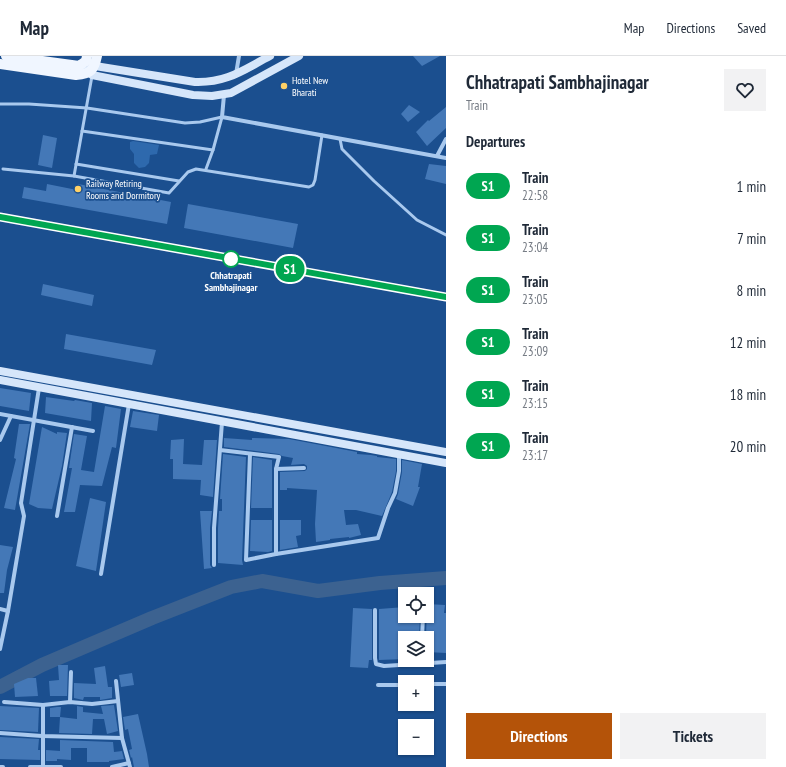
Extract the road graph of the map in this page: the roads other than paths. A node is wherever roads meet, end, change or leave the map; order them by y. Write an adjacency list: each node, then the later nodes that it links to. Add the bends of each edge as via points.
1 (6, 56): 5 (main road)
2 (239, 56): 8 (street)
3 (270, 56): 8 (street)
4 (299, 56): 9 (street)
5 (23, 57): 7 (main road)
6 (0, 64): 7 (main road, via 76,75)
7 (89, 65): 8 (street, via 195,82 218,81); 9 (street, via 193,95); 11 (lane)
8 (236, 74)
9 (224, 95): 12 (street)
10 (0, 104): 11 (lane)
11 (87, 108): 12 (lane, via 184,124); 13 (lane)
12 (222, 116): 14 (street); 17 (lane)
13 (82, 131): 17 (lane); 20 (lane)
14 (322, 135): 15 (street); 22 (lane, via 315,180 309,187)
15 (340, 138): 18 (street); 25 (lane, via 342,149 374,181 417,220)
16 (446, 139): 18 (street)
17 (213, 150): 22 (lane)
18 (438, 156): 19 (street)
19 (446, 158)
20 (76, 164): 23 (lane); 24 (lane)
21 (2, 168): 23 (lane)
22 (206, 169): 24 (lane, via 192,170)
23 (74, 176): 24 (lane, via 169,193)
24 (179, 181)
25 (446, 235)
26 (0, 371): 38 (street)
27 (0, 380): 28 (street)
28 (39, 388): 29 (street); 32 (street)
29 (128, 404): 33 (street); 47 (street)
30 (0, 414): 31 (street)
31 (11, 416): 32 (street); 36 (street)
32 (34, 421): 34 (street); 49 (street, via 21,503 24,516)
33 (222, 421): 37 (street); 40 (street)
34 (72, 427): 35 (street); 44 (street)
35 (93, 431)
36 (0, 440)
37 (220, 450): 39 (street); 46 (street)
38 (446, 452)
39 (250, 454): 43 (street, via 279,457); 45 (street, via 246,560)
40 (399, 454): 41 (street); 45 (street, via 395,493 378,538)
41 (446, 463)
42 (304, 468): 43 (street)
43 (276, 470): 45 (street)
44 (57, 516)
45 (276, 554)
46 (214, 566)
47 (101, 574)
48 (0, 609): 49 (street)
49 (8, 610): 51 (street)
50 (375, 610): 54 (street, via 376,664)
51 (0, 649)
52 (434, 662): 53 (street)
53 (446, 662)
54 (398, 664)
55 (71, 672): 62 (street)
56 (116, 681): 63 (street)
57 (434, 684): 58 (street)
58 (446, 684)
59 (378, 685): 60 (street)
60 (398, 685)
61 (4, 702): 64 (street)
62 (70, 702): 63 (street); 64 (street)
63 (118, 702): 67 (street)
64 (43, 705): 66 (street)
65 (0, 733): 66 (street)
66 (42, 736): 67 (street); 69 (street)
67 (122, 738): 68 (street)
68 (130, 765): 72 (street)
69 (43, 766): 70 (street); 71 (street)
70 (30, 767)
71 (60, 767)
72 (112, 767)

